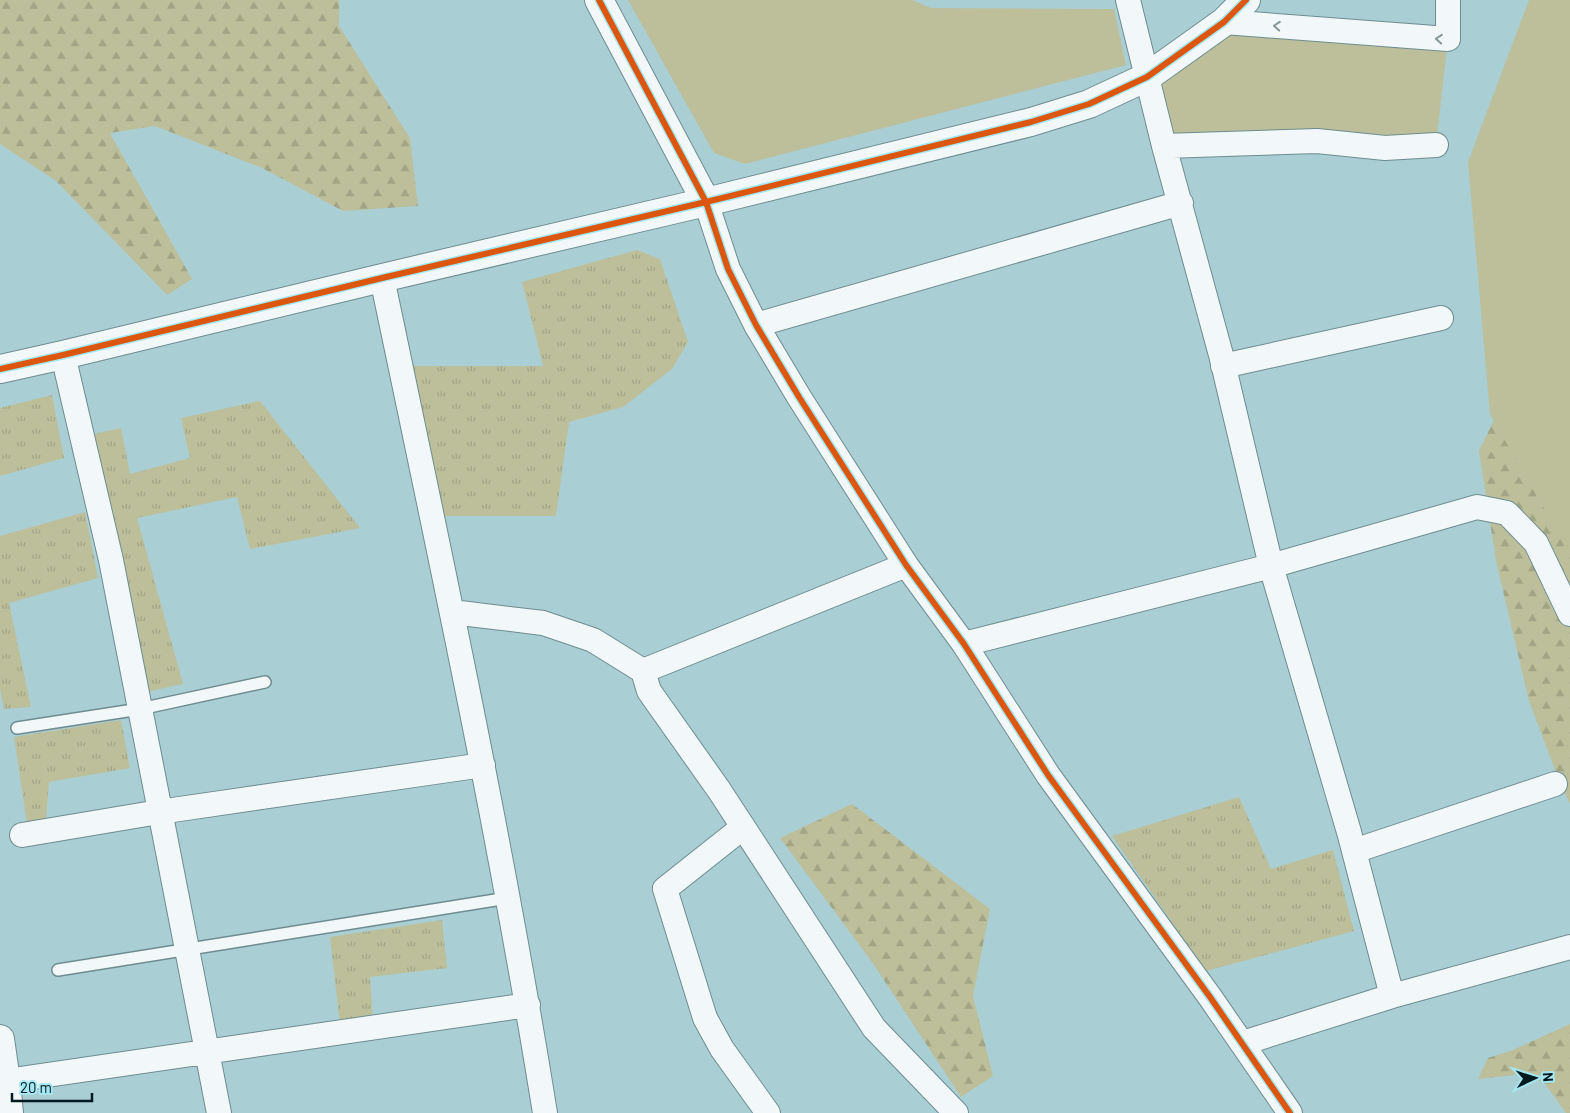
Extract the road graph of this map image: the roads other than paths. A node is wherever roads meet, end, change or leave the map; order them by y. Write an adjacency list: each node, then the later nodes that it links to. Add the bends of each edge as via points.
1 (600, 0): 9 (main road)
2 (1128, 0): 6 (street)
3 (1246, 0): 5 (main road)
4 (1448, 0): 5 (street, one-way to 5, via 1448,40)
5 (1224, 22): 6 (main road)
6 (1147, 77): 8 (street); 9 (main road, via 1089,104 1032,122)
7 (1436, 145): 8 (street, via 1385,148 1317,141)
8 (1164, 146): 10 (street)
9 (706, 202): 11 (main road); 13 (street, via 728,269)
10 (1181, 203): 13 (street); 15 (street)
11 (382, 278): 14 (main road); 19 (street)
12 (1441, 318): 15 (street)
13 (756, 325): 17 (street)
14 (63, 355): 16 (main road); 24 (street)
15 (1223, 366): 18 (street)
16 (0, 369)
17 (906, 565): 21 (street); 22 (street)
18 (1271, 566): 20 (street, via 1477,507 1507,513 1536,543); 21 (street); 31 (street)
19 (452, 612): 22 (street, via 543,623 593,640); 26 (street)
20 (1570, 614)
21 (964, 644): 39 (street, via 1048,775)
22 (643, 671): 29 (street, via 649,691)
23 (265, 682): 24 (lane)
24 (140, 709): 25 (lane); 28 (street)
25 (17, 728)
26 (483, 765): 28 (street); 32 (street)
27 (1555, 784): 31 (street)
28 (160, 812): 30 (street); 34 (street)
29 (742, 828): 45 (street, via 665,889 704,1018); 46 (street, via 874,1028)
30 (22, 836)
31 (1354, 851): 36 (street)
32 (508, 898): 34 (lane); 37 (street)
33 (1570, 947): 36 (street)
34 (186, 949): 35 (lane); 40 (street)
35 (58, 970)
36 (1392, 996): 39 (street)
37 (528, 1005): 40 (street); 44 (street)
38 (0, 1039): 41 (main road)
39 (1243, 1043): 47 (street)
40 (206, 1052): 41 (street); 43 (street)
41 (6, 1082): 42 (main road)
42 (9, 1113)
43 (220, 1113)
44 (545, 1113)
45 (768, 1113)
46 (956, 1113)
47 (1290, 1113)

